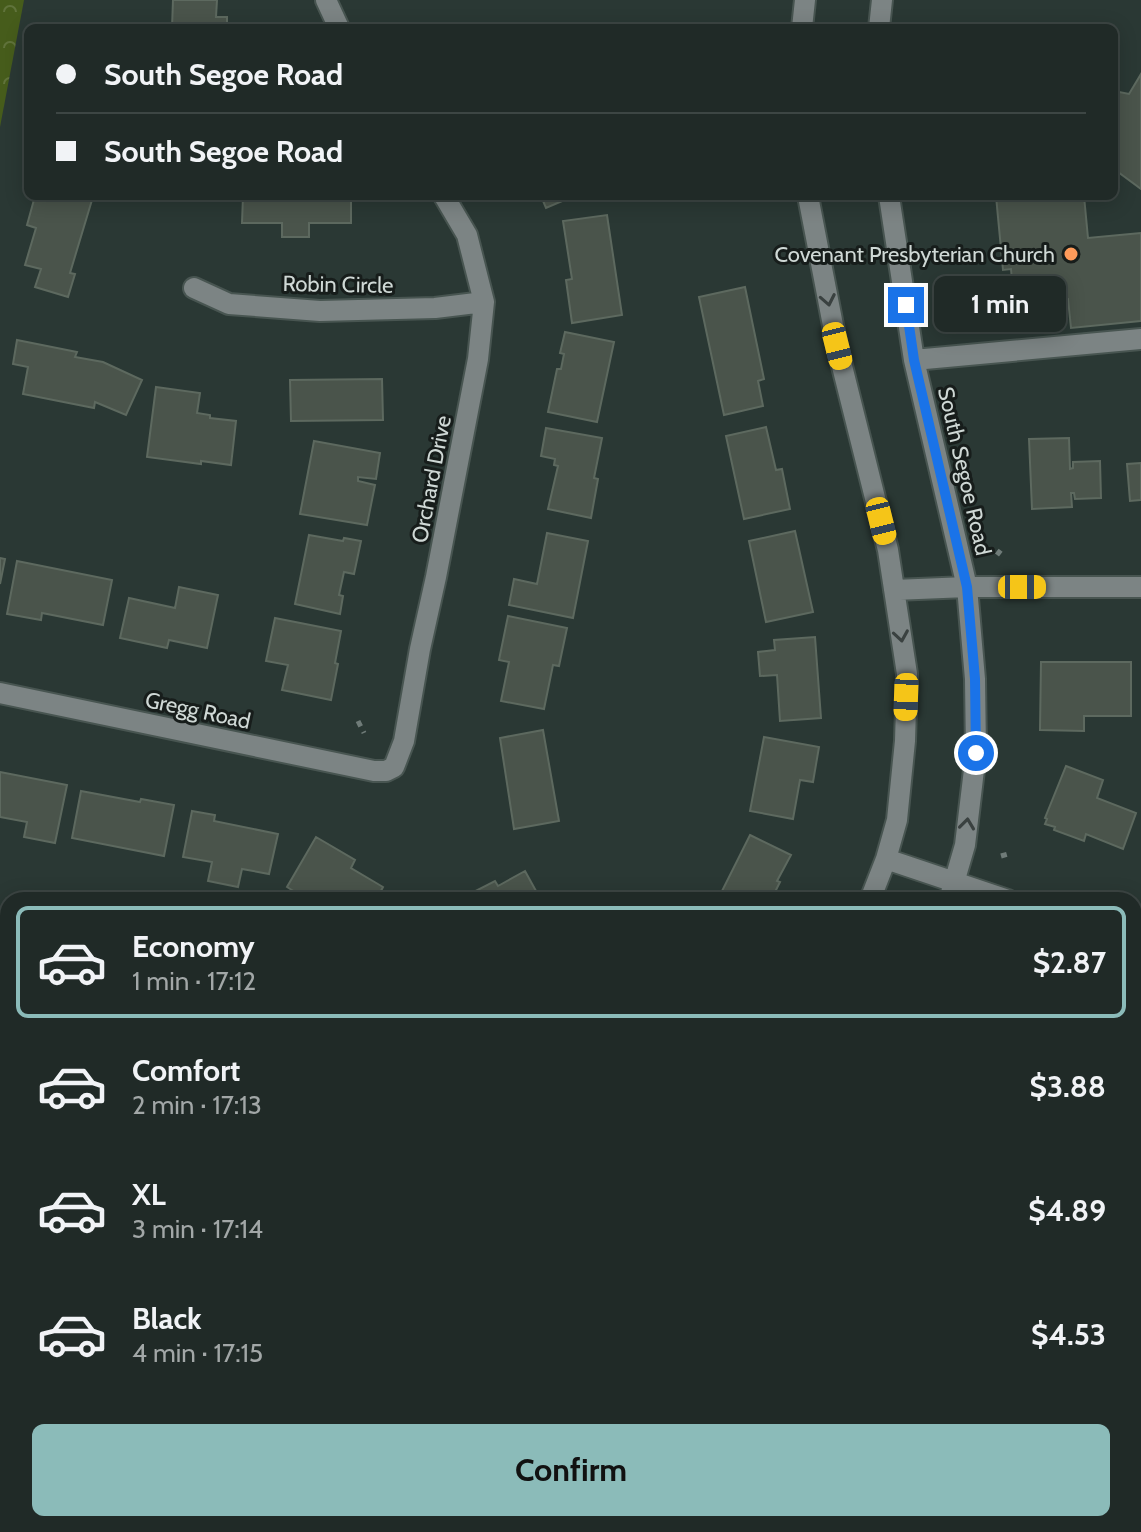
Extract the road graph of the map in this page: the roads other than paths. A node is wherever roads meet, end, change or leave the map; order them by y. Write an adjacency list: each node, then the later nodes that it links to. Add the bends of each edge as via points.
1 (326, 0): 4 (street)
2 (805, 0): 5 (street)
3 (882, 0): 6 (street)
4 (337, 24)
5 (802, 24)
6 (879, 24)
7 (446, 200): 11 (street, Orchard Drive, via 467,235)
8 (809, 200): 16 (street, one-way to 16)
9 (890, 200): 13 (street, South Segoe Road)
10 (194, 288): 11 (street, Robin Circle, via 229,304 320,311)
11 (484, 302): 18 (street, Orchard Drive, via 478,359 404,741 394,767)
12 (1141, 339): 13 (street)
13 (914, 360): 14 (street, South Segoe Road)
14 (967, 587): 15 (street); 16 (street); 20 (street, South Segoe Road, one-way to 14, via 965,845 976,753)
15 (1141, 587)
16 (894, 590): 19 (street, one-way to 19, via 907,674 897,820)
17 (0, 693): 18 (street, Gregg Road)
18 (386, 771)
19 (886, 859): 20 (street); 21 (street)
20 (952, 891)
21 (873, 892)

